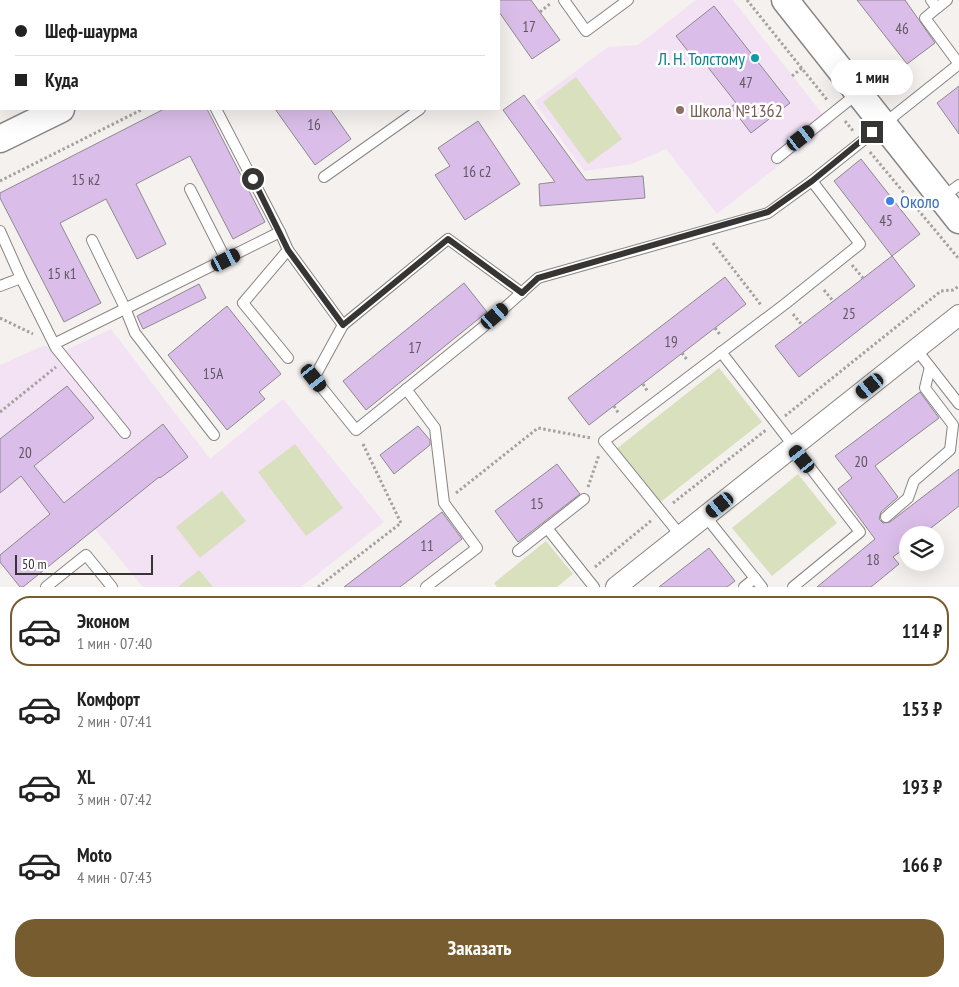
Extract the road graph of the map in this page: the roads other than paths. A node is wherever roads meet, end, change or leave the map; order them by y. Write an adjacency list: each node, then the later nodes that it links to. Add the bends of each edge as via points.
1 (564, 0): 2 (lane, via 586,31)
2 (628, 0)
3 (785, 0): 7 (street)
4 (947, 0): 5 (lane)
5 (934, 4): 6 (lane, via 925,18)
6 (959, 64): 11 (lane)
7 (858, 93): 11 (street); 13 (lane)
8 (59, 110): 12 (street)
9 (217, 110): 20 (lane)
10 (419, 110): 14 (lane)
11 (883, 123): 15 (lane); 17 (street)
12 (0, 138)
13 (777, 158)
14 (324, 178)
15 (812, 181): 26 (lane, via 768,212 538,278); 32 (lane, via 860,244)
16 (190, 189): 23 (lane)
17 (950, 191): 18 (street)
18 (959, 220)
19 (0, 230): 24 (lane)
20 (280, 232): 22 (lane); 23 (lane)
21 (92, 240): 27 (lane)
22 (288, 250): 29 (lane); 33 (lane, via 243,303)
23 (226, 260): 27 (lane)
24 (21, 278): 25 (lane); 30 (lane)
25 (0, 286)
26 (522, 293): 29 (lane, via 448,239); 35 (lane)
27 (125, 308): 30 (lane); 38 (lane, via 135,334)
28 (959, 315): 31 (street)
29 (343, 325): 35 (lane, via 314,378 356,430)
30 (54, 344): 37 (lane)
31 (916, 349): 34 (lane); 39 (street)
32 (721, 352): 39 (lane); 44 (lane, via 604,440)
33 (288, 358)
34 (930, 367): 36 (lane); 42 (lane, via 925,388 953,425 950,450 914,481 908,498)
35 (406, 389): 47 (lane, via 435,428 444,503 477,548)
36 (959, 404)
37 (124, 433)
38 (214, 435)
39 (793, 447): 41 (street); 55 (lane, via 860,532)
40 (584, 499): 43 (lane)
41 (706, 517): 44 (street); 46 (lane)
42 (886, 517)
43 (547, 528): 45 (lane); 51 (lane)
44 (681, 536): 52 (street)
45 (518, 551)
46 (754, 578): 53 (lane); 54 (lane)
47 (438, 583): 50 (lane)
48 (46, 587): 49 (lane, via 86,555)
49 (112, 587)
50 (426, 587)
51 (594, 587)
52 (616, 587)
53 (744, 587)
54 (762, 587)
55 (792, 587)

